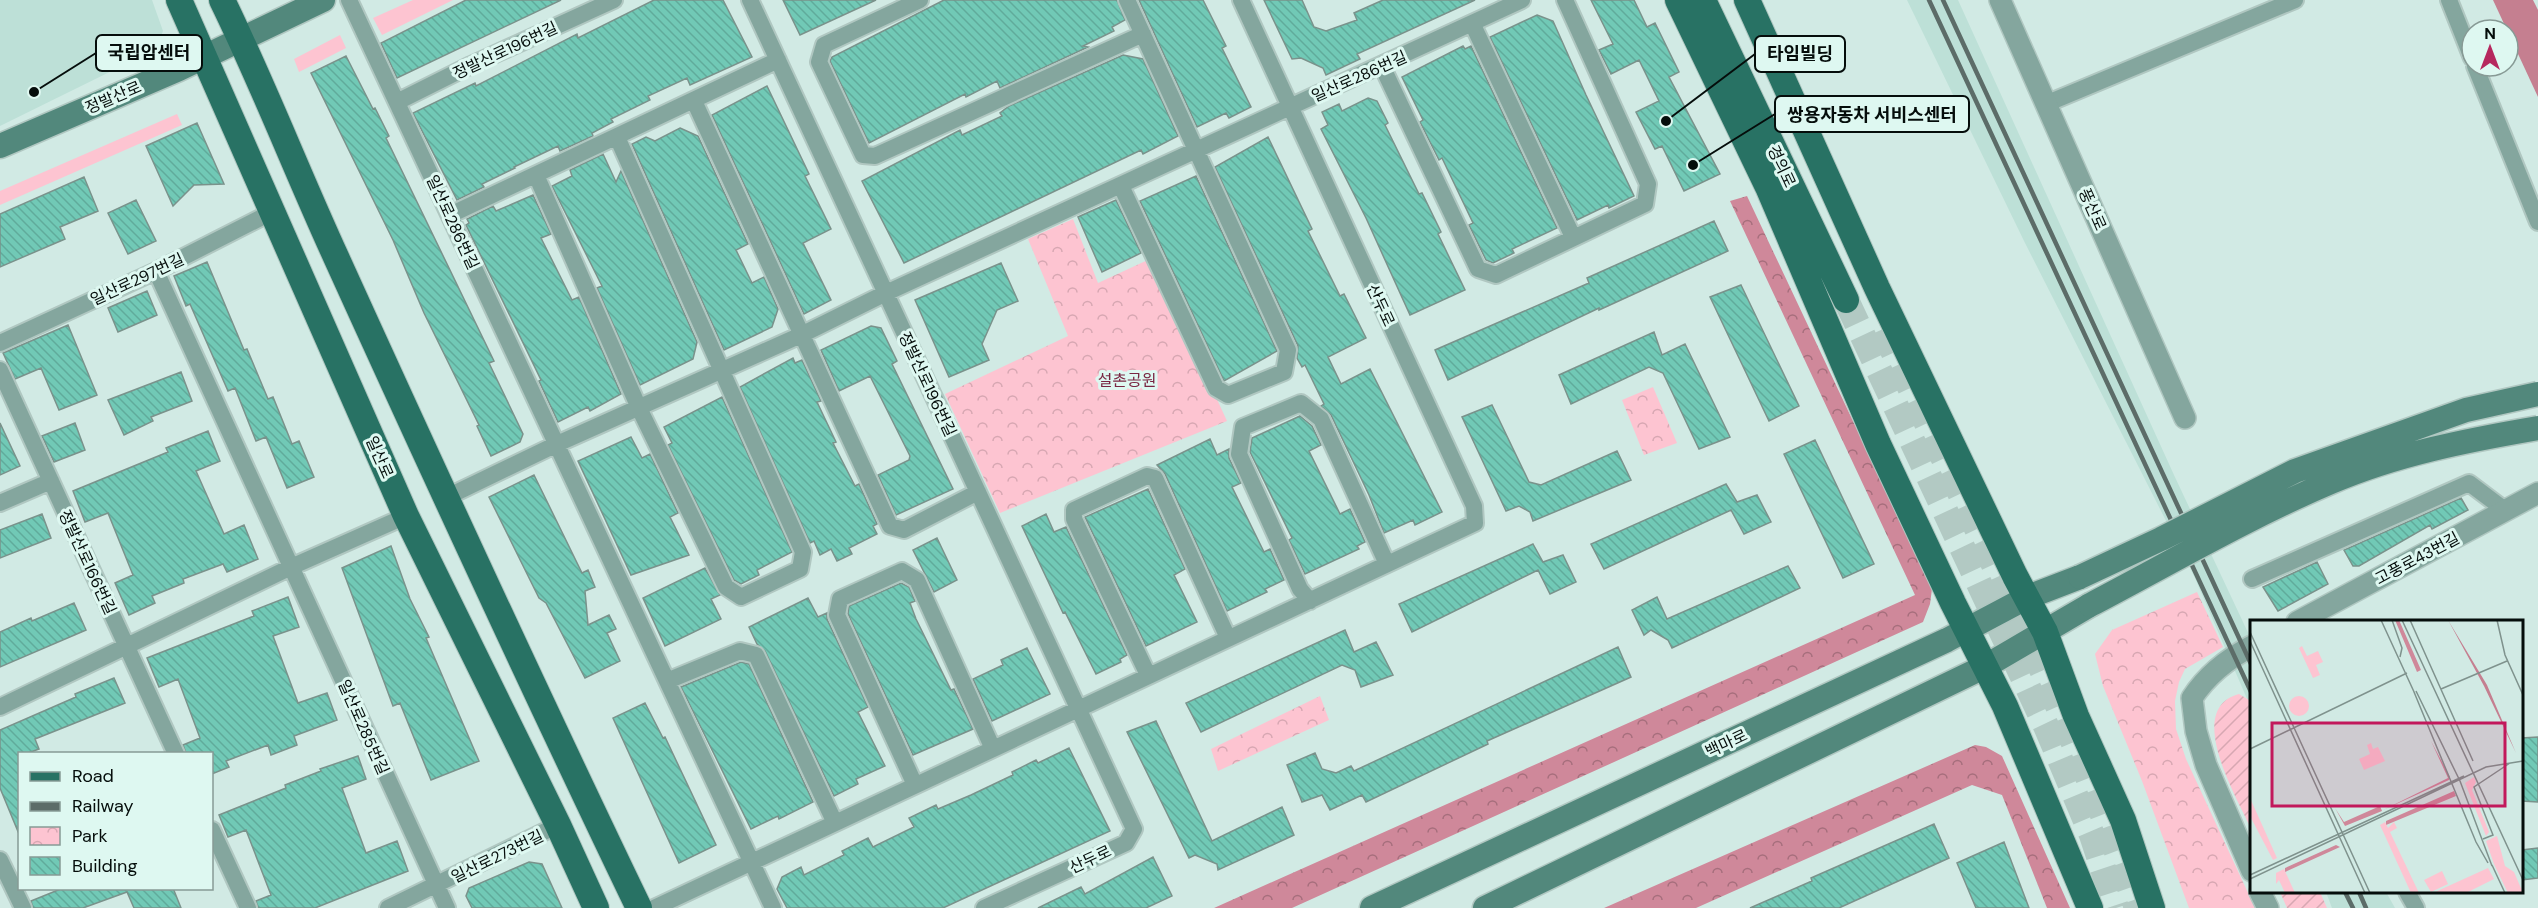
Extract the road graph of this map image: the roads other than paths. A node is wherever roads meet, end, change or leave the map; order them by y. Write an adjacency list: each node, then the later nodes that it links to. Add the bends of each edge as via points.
1 (179, 0): 23 (main road, 일산로)
2 (222, 0): 22 (main road)
3 (323, 0): 22 (main road, 정발산로)
4 (349, 0): 28 (street, 일산로286번길)
5 (614, 0): 28 (street, 정발산로196번길)
6 (750, 0): 24 (street, 정발산로196번길)
7 (920, 0): 21 (street, via 824,45 819,62 863,154 876,156)
8 (1127, 0): 21 (street)
9 (1241, 0): 30 (street, 산두로)
10 (1522, 0): 19 (street, 일산로286번길)
11 (1565, 0): 39 (street, via 1648,184 1645,204)
12 (1678, 0): 64 (main road, via 1768,187 1878,444)
13 (1703, 0): 14 (main road, 경의로, via 1855,294)
14 (1732, 0)
15 (1747, 0): 61 (main road, via 1877,288)
16 (2000, 0): 29 (street, 풍산로)
17 (2295, 0): 29 (street)
18 (2449, 0): 20 (street)
19 (1472, 23): 25 (street, 일산로286번길); 39 (street)
20 (2460, 28)
21 (1143, 34): 33 (street)
22 (241, 40): 23 (main road, 정발산로); 54 (main road)
23 (204, 57): 32 (main road, 정발산로); 36 (main road, 일산로)
24 (778, 60): 27 (street); 41 (street, 정발산로196번길)
25 (1382, 66): 30 (street, 일산로286번길); 39 (street, via 1478,268 1496,275)
26 (2480, 78): 38 (street)
27 (694, 101): 31 (street); 42 (street)
28 (397, 102): 37 (street, 일산로286번길)
29 (2048, 104): 48 (street, 풍산로)
30 (1290, 107): 33 (street, 일산로286번길); 58 (street, 산두로, via 1474,506 1475,523)
31 (617, 137): 34 (street); 44 (street)
32 (0, 146)
33 (1196, 152): 35 (street, 일산로286번길); 35 (street, via 1288,350 1284,372 1228,395 1216,388)
34 (537, 175): 37 (street); 47 (street)
35 (1121, 186): 41 (street, 일산로286번길)
36 (272, 212): 40 (street, 일산로297번길); 57 (main road, 일산로)
37 (450, 215): 50 (street, 일산로286번길)
38 (2538, 222)
39 (1573, 237)
40 (156, 271): 43 (street, 일산로297번길); 59 (street, 일산로285번길)
41 (886, 293): 42 (street, 일산로286번길); 52 (street, 정발산로196번길)
42 (801, 335): 44 (street, 일산로286번길); 52 (street, via 890,526 904,530)
43 (0, 343)
44 (722, 369): 47 (street, 일산로286번길); 47 (street, via 803,552 800,569 741,597 726,586)
45 (0, 370): 51 (street, 정발산로166번길)
46 (2538, 394): 61 (main road, 백마로, bridge, via 2466,410 2295,471 2161,539)
47 (639, 408): 50 (street, 일산로286번길)
48 (2185, 417)
49 (2538, 428): 65 (main road, bridge, via 2461,442 2376,465 2332,482 2090,605)
50 (557, 444): 54 (street, 일산로286번길); 71 (street, 일산로286번길)
51 (51, 482): 55 (street); 67 (street, 정발산로166번길)
52 (978, 492): 73 (street, 정발산로196번길)
53 (2538, 493): 56 (street, 고풍로43번길)
54 (445, 498): 91 (main road)
55 (0, 503)
56 (2506, 511): 60 (street, via 2469,483); 63 (street, 고풍로43번길)
57 (406, 516): 59 (street); 78 (main road, 일산로)
58 (1387, 564): 62 (street, 산두로); 62 (street, via 1321,419 1302,403 1243,427 1239,454 1300,589)
59 (291, 567): 67 (street); 83 (street, 일산로285번길)
60 (2252, 579)
61 (2028, 597): 64 (main road, 백마로); 65 (main road)
62 (1310, 601): 66 (street, 산두로)
63 (2299, 620)
64 (1967, 628): 69 (main road); 95 (main road, 백마로)
65 (2045, 632): 69 (main road); 98 (main road, via 2076,716 2122,820)
66 (1228, 638): 70 (street, 산두로); 70 (street, via 1155,478 1148,477 1074,510 1074,519)
67 (127, 646): 72 (street); 75 (street, 정발산로166번길)
68 (2250, 647): 82 (street, via 2233,655 2202,682 2192,698 2206,765)
69 (1986, 666): 96 (main road); 97 (main road)
70 (1148, 675): 73 (street, 산두로)
71 (667, 681): 77 (street, via 740,651 756,655); 81 (street)
72 (0, 707)
73 (1078, 708): 74 (street, 산두로); 94 (street, 산두로, via 1134,829 1126,843)
74 (993, 749): 76 (street, 산두로); 76 (street, via 917,580 902,571 840,599 837,615)
75 (176, 752)
76 (915, 785): 77 (street, 산두로)
77 (835, 823): 81 (street, 산두로)
78 (558, 825): 83 (street, 일산로273번길); 90 (main road, 일산로)
79 (213, 832): 87 (street)
80 (0, 860): 86 (street)
81 (750, 862): 92 (street, 산두로); 93 (street)
82 (2250, 866)
83 (436, 886): 88 (street, 일산로273번길); 89 (street, 일산로273번길)
84 (2261, 893): 99 (street)
85 (2409, 893): 100 (street)
86 (23, 908)
87 (248, 908)
88 (388, 908)
89 (447, 908)
90 (596, 908)
91 (639, 908)
92 (654, 908)
93 (773, 908)
94 (984, 908)
95 (1372, 908)
96 (1485, 908)
97 (2090, 908)
98 (2152, 908)
99 (2268, 908)
100 (2416, 908)

